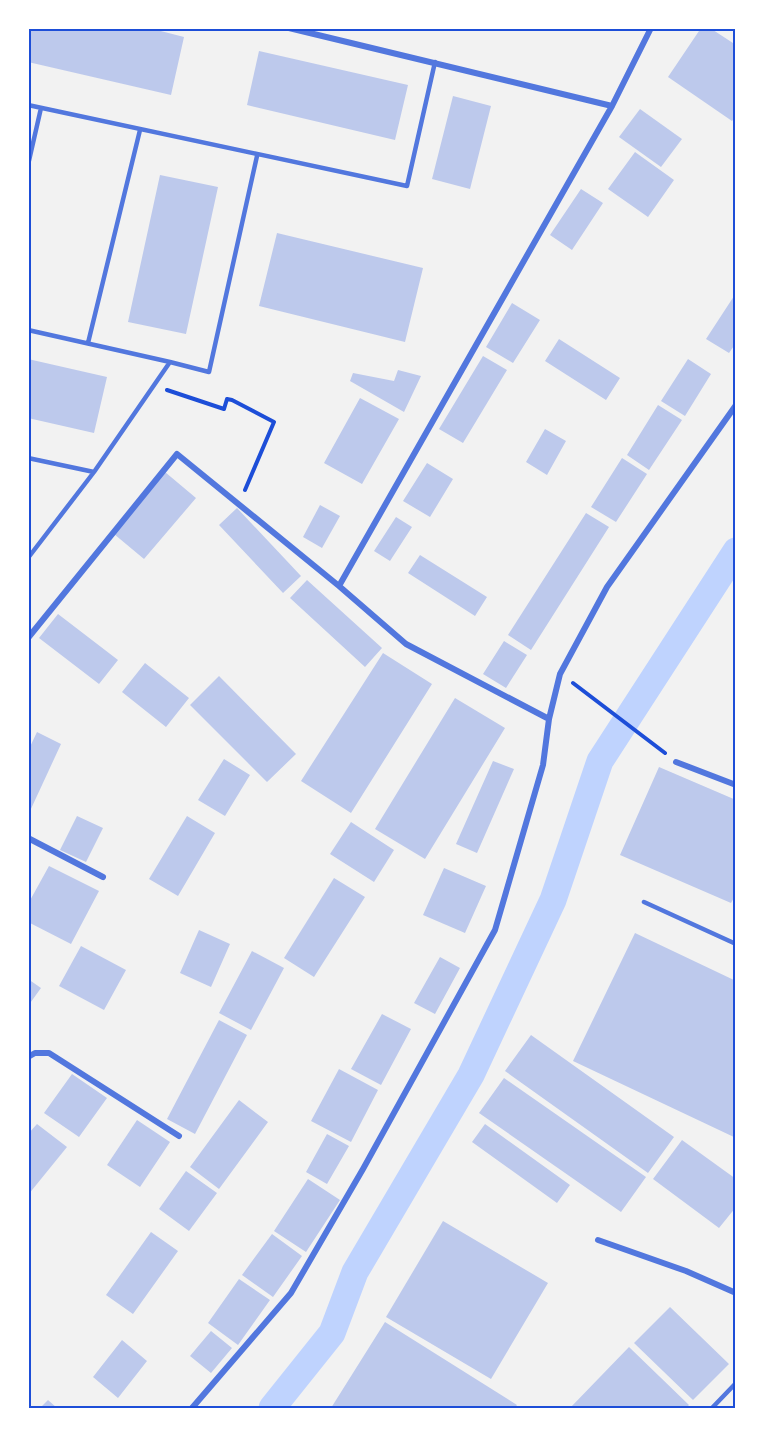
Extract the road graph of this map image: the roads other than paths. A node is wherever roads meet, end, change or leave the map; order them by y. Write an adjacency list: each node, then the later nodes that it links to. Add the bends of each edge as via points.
1 (289, 28): 3 (street)
2 (651, 28): 5 (street)
3 (435, 62): 5 (street); 8 (lane, via 407,186)
4 (28, 105): 6 (lane)
5 (612, 106): 17 (street)
6 (41, 108): 7 (lane); 9 (lane)
7 (140, 130): 8 (lane); 11 (lane)
8 (257, 156): 12 (lane, via 209,372)
9 (28, 165)
10 (28, 330): 11 (lane)
11 (88, 343): 12 (lane)
12 (170, 362): 15 (lane)
13 (735, 405): 19 (street, via 607,587 560,674)
14 (28, 458): 15 (lane)
15 (94, 472): 16 (lane)
16 (28, 558)
17 (339, 586): 18 (street, via 177,454); 19 (street, via 406,644)
18 (28, 638)
19 (549, 718): 31 (street, via 543,765 495,930 291,1293)
20 (676, 762): 21 (street)
21 (735, 785)
22 (28, 838): 23 (street)
23 (103, 877)
24 (644, 902): 25 (lane)
25 (735, 944)
26 (28, 1057): 27 (street, via 49,1053)
27 (179, 1136)
28 (598, 1240): 29 (street)
29 (735, 1293)
30 (735, 1383): 32 (lane)
31 (192, 1408)
32 (712, 1408)

